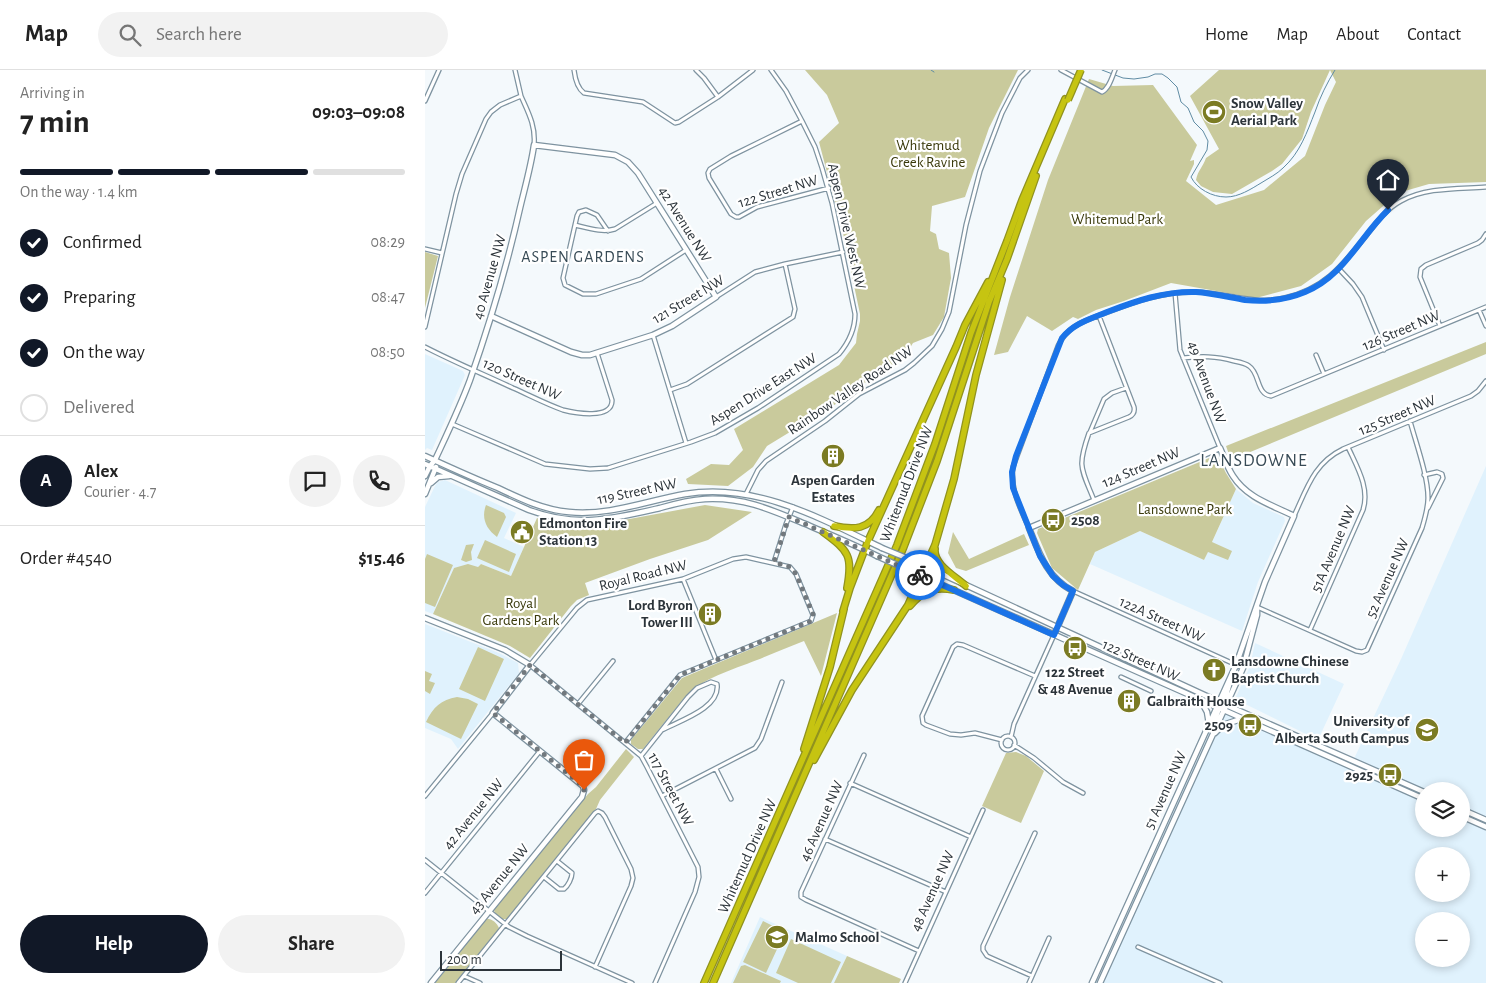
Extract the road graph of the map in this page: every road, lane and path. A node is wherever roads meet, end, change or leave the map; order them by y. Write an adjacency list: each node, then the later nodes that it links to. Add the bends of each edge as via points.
1 (439, 70): 15 (street)
2 (515, 70): 12 (street, 40 Avenue NW)
3 (575, 70): 13 (street, via 582,92 639,100 673,122 679,122)
4 (696, 70): 13 (street)
5 (753, 70): 13 (street)
6 (771, 70): 16 (street, Aspen Drive West NW)
7 (1028, 70): 70 (street, Rainbow Valley Road NW, via 1018,82 989,146 972,200 943,328 923,355 905,370 859,394 825,422 774,455 758,470)
8 (1061, 70): 11 (street, via 1102,92)
9 (1077, 70): 14 (highway, Whitemud Drive NW, bridge)
10 (1081, 70): 14 (highway, Whitemud Drive NW, bridge)
11 (1115, 70)
12 (521, 96): 17 (street, 40 Avenue NW, via 532,121); 28 (street, via 497,107 486,119 459,180)
13 (718, 97)
14 (1067, 100): 27 (highway, Whitemud Drive NW, via 1022,200); 29 (highway, Whitemud Drive NW)
15 (425, 102)
16 (802, 121): 19 (street, Aspen Drive West NW); 19 (street, 122 Street NW, via 712,168 708,173 710,180 736,217 760,206)
17 (534, 145): 20 (main road, 42 Avenue NW, via 622,158 636,170); 36 (main road, 40 Avenue NW, via 509,257)
18 (1486, 187): 31 (street, via 1429,191 1401,201 1384,214)
19 (829, 188): 26 (street, Aspen Drive West NW)
20 (657, 203): 22 (street); 25 (main road, 42 Avenue NW)
21 (575, 225): 22 (street); 22 (street, via 579,212 586,210 595,213); 25 (street, via 563,278 564,284 583,294 596,294 641,279)
22 (608, 231)
23 (1486, 234): 38 (street, via 1478,243 1420,271 1420,279)
24 (425, 249): 28 (street)
25 (686, 250): 33 (main road, 42 Avenue NW)
26 (843, 252): 30 (street, 121 Street NW); 42 (street, Aspen Drive West NW, via 855,314)
27 (1003, 252): 67 (highway, via 965,325); 126 (highway, Whitemud Drive NW, via 971,333 935,444 897,545)
28 (442, 253): 40 (street)
29 (1007, 258): 81 (highway, via 976,375 955,479); 127 (highway, Whitemud Drive NW, via 917,514)
30 (785, 264): 33 (street, 121 Street NW, via 755,272); 52 (street, via 795,309 791,319 684,386)
31 (1339, 269): 32 (street, via 1305,292 1277,300 1255,301 1208,293); 44 (street, via 1362,297)
32 (1175, 293): 37 (street, via 1151,297); 47 (street, 49 Avenue NW)
33 (716, 297): 41 (main road, 121 Street NW)
34 (1486, 307): 35 (street, 126 Street NW)
35 (1479, 310): 38 (street, 126 Street NW); 39 (street)
36 (491, 316): 45 (main road, 121 Street NW, via 575,354); 48 (main road, 40 Avenue NW)
37 (1099, 316): 51 (street); 78 (street, via 1076,325 1060,341 1014,462 1013,488)
38 (1440, 326): 44 (street, 126 Street NW)
39 (1486, 326)
40 (425, 327)
41 (653, 335): 45 (main road, 121 Street NW); 52 (street)
42 (849, 339): 56 (street, Aspen Drive East NW, via 834,358 758,408 715,433)
43 (425, 347): 48 (street, 120 Street NW)
44 (1384, 350): 49 (street, 126 Street NW)
45 (597, 354): 48 (street, 120 Street NW, via 612,405 607,411 594,413 562,410)
46 (1316, 355): 49 (street)
47 (1183, 358): 49 (street, 126 Street NW, via 1210,356 1247,365 1269,396); 58 (street, 49 Avenue NW)
48 (473, 370): 54 (main road, 40 Avenue NW)
49 (1325, 374)
50 (1486, 381): 53 (street, 125 Street NW, via 1471,396)
51 (1126, 388): 55 (street, via 1104,399); 55 (street, via 1134,407 1133,414)
52 (670, 390): 56 (street)
53 (1410, 421): 57 (street, 125 Street NW); 64 (street, 52 Avenue NW)
54 (451, 424): 56 (street, Aspen Drive East NW, via 541,463 590,469 615,466); 60 (main road, 40 Avenue NW)
55 (1089, 433): 71 (street, via 1081,464)
56 (686, 443)
57 (1348, 447): 61 (street, 125 Street NW); 97 (street, 51A Avenue NW, via 1365,487 1365,502)
58 (1220, 448): 71 (main road, 124 Street NW); 75 (main road, via 1232,474 1247,492)
59 (425, 456): 60 (main road, 119 Street NW)
60 (435, 460): 62 (main road, 40 Avenue NW); 63 (main road); 70 (main road, 119 Street NW, via 531,504 567,512 598,513 703,491)
61 (1323, 463): 75 (street, 51 Avenue NW, via 1312,478)
62 (427, 465): 63 (main road, 119 Street NW); 65 (main road, 40 Avenue NW)
63 (436, 469): 66 (main road, 119 Street NW); 68 (main road)
64 (1424, 475): 74 (street, 52 Avenue NW); 74 (street, 52 Avenue NW, via 1437,472 1443,478)
65 (425, 476)
66 (450, 476): 68 (main road, via 438,478); 72 (main road, 119 Street NW, via 544,516 565,520 600,520 704,499)
67 (897, 480): 77 (highway, via 867,524 853,529); 80 (highway)
68 (429, 485): 69 (main road)
69 (425, 494)
70 (746, 494): 72 (main road); 73 (main road, 119 Street NW)
71 (1094, 500): 78 (main road, 124 Street NW)
72 (744, 501): 76 (main road, 119 Street NW)
73 (793, 507): 76 (street); 77 (main road, 119 Street NW)
74 (1427, 511): 97 (street, 52 Avenue NW, via 1370,645 1364,652)
75 (1295, 516): 92 (main road, 51 Avenue NW)
76 (789, 517): 79 (main road, 119 Street NW); 84 (street)
77 (834, 526): 80 (main road, 119 Street NW)
78 (1029, 528): 91 (main road, via 1047,568 1060,583)
79 (823, 532): 82 (main road, 119 Street NW); 93 (highway, via 846,552 850,563)
80 (868, 541): 82 (highway); 85 (main road, 119 Street NW, bridge)
81 (935, 545): 86 (highway); 89 (highway, via 937,561)
82 (865, 550): 83 (main road, 119 Street NW); 93 (highway)
83 (877, 556): 87 (main road, 122 Street NW, bridge)
84 (774, 562): 88 (street, Royal Road NW, via 746,557 735,559); 99 (street, Royal Road NW, via 790,567 796,574 813,614 811,621)
85 (916, 562): 86 (main road, 122 Street NW)
86 (926, 567): 87 (highway); 89 (main road, 122 Street NW)
87 (922, 576): 90 (main road, 122 Street NW); 94 (highway)
88 (683, 579): 99 (street); 102 (street, Royal Road NW, via 587,600)
89 (966, 586): 96 (main road, 122 Street NW)
90 (953, 590): 94 (highway, via 937,588 925,592); 98 (main road, 122 Street NW)
91 (1073, 591): 96 (main road); 101 (street, 122A Street NW)
92 (1257, 607): 97 (street); 101 (main road, 51 Avenue NW); 103 (main road, 51 Avenue NW)
93 (843, 611): 126 (highway, via 830,667)
94 (902, 615): 127 (highway, via 851,690)
95 (425, 618): 102 (main road, 117 Street NW, via 505,650)
96 (1057, 628): 98 (main road); 109 (main road, 122 Street NW)
97 (1310, 630)
98 (1054, 635): 104 (street); 108 (main road, 122 Street NW)
99 (716, 660): 119 (street, Royal Road NW, via 680,675)
100 (613, 661): 110 (street)
101 (1236, 664): 103 (street, 122A Street NW); 109 (main road, 51 Avenue NW)
102 (530, 665): 110 (street, 117 Street NW); 112 (main road)
103 (1243, 668): 109 (main road, 51 Avenue NW)
104 (1035, 676): 116 (street); 118 (street, via 963,645 953,647 922,721 950,734 975,733)
105 (1121, 677): 107 (street)
106 (782, 682): 125 (street, via 756,747)
107 (1151, 691)
108 (1200, 700): 111 (main road, 122 Street NW); 114 (main road)
109 (1223, 703): 111 (main road, 51 Avenue NW); 129 (main road, 122 Street NW)
110 (578, 704): 119 (street, 117 Street NW)
111 (1220, 709): 113 (main road, 122 Street NW); 114 (main road, 51 Avenue NW); 117 (main road, 51 Avenue NW); 122 (main road)
112 (493, 713): 121 (main road); 132 (street)
113 (1242, 719): 117 (main road, via 1223,725); 131 (main road, 122 Street NW)
114 (1209, 724): 166 (main road, 51 Avenue NW)
115 (662, 730): 115 (street, via 705,708 714,698 717,684 711,682 693,691); 124 (street)
116 (1011, 737): 118 (street); 120 (street)
117 (1211, 738): 122 (main road, 51 Avenue NW)
118 (1002, 740): 120 (street, via 1005,749)
119 (625, 743): 124 (street, 117 Street NW)
120 (1014, 745): 130 (street)
121 (540, 751): 145 (street, 42 Avenue NW); 149 (main road, 43 Avenue NW, via 584,790)
122 (1204, 754): 167 (main road, 51 Avenue NW)
123 (864, 755): 128 (street, 46 Avenue NW)
124 (641, 756): 133 (street, 117 Street NW)
125 (716, 769): 133 (street); 134 (street)
126 (794, 780): 162 (highway, Whitemud Drive NW)
127 (802, 782): 163 (highway, Whitemud Drive NW)
128 (850, 783): 141 (street); 142 (street, 46 Avenue NW)
129 (1415, 788)
130 (1083, 793)
131 (1415, 795)
132 (425, 796)
133 (661, 796): 161 (street, 117 Street NW, via 695,862 699,877)
134 (731, 799)
135 (983, 810): 141 (street, 48 Avenue NW)
136 (1470, 813): 138 (main road)
137 (1470, 820): 139 (main road)
138 (1486, 820)
139 (1486, 827)
140 (1035, 833): 156 (street, via 983,946 987,956)
141 (971, 837): 147 (street, 48 Avenue NW)
142 (825, 838): 147 (street); 153 (street, 46 Avenue NW, via 801,897)
143 (425, 860): 145 (street)
144 (557, 861): 146 (street); 146 (street, via 572,873 566,888 559,889); 154 (street, via 598,811 605,817 631,869 631,886)
145 (441, 874): 148 (street, 42 Avenue NW); 149 (street)
146 (544, 877): 150 (street)
147 (946, 892): 153 (street, 48 Avenue NW)
148 (425, 894)
149 (489, 912): 150 (street); 157 (main road, 43 Avenue NW)
150 (505, 925): 154 (street); 155 (street)
151 (1049, 938): 156 (street)
152 (1138, 947): 168 (street)
153 (919, 951): 164 (street, 48 Avenue NW)
154 (595, 967): 160 (street)
155 (464, 976): 158 (street); 159 (street)
156 (1032, 976): 165 (street)
157 (431, 983)
158 (458, 983)
159 (481, 983)
160 (632, 983)
161 (655, 983)
162 (704, 983)
163 (713, 983)
164 (905, 983)
165 (1029, 983)
166 (1092, 983)
167 (1100, 983)
168 (1220, 983)

